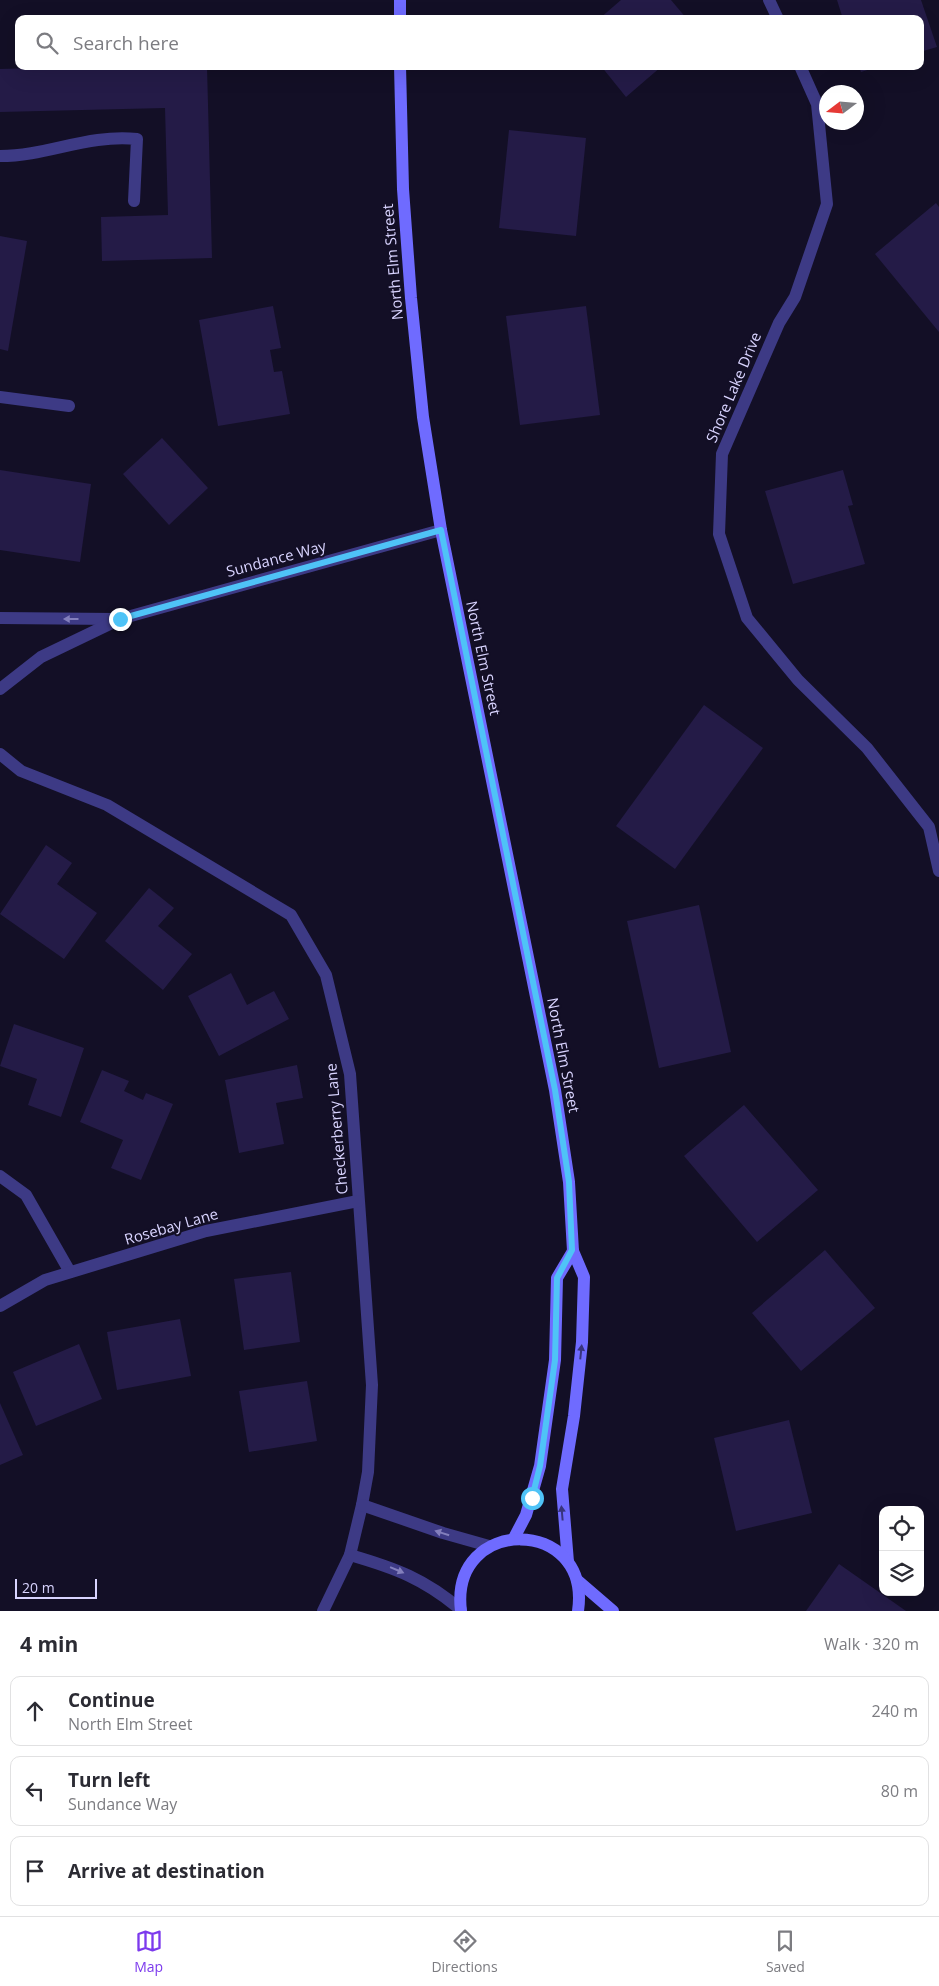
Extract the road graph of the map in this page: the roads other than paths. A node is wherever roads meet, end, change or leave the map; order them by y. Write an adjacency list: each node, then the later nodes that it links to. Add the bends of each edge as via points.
1 (400, 0): 3 (main road)
2 (769, 0): 4 (street)
3 (400, 15)
4 (776, 15)
5 (400, 70): 11 (main road, North Elm Street, via 402,189 411,298 423,417)
6 (802, 70): 16 (street, Shore Lake Drive, via 817,104 827,204 795,297 778,323 722,454 718,534 747,618 798,680 867,748 929,826)
7 (0, 156): 8 (street, via 95,139 137,139)
8 (134, 201)
9 (0, 398): 10 (street)
10 (70, 406)
11 (441, 530): 13 (street, Sundance Way); 19 (main road, North Elm Street, via 555,1090 569,1182)
12 (0, 618): 13 (street, Sundance Way, one-way to 12)
13 (120, 619): 14 (street, Sundance Way, via 41,657)
14 (0, 689)
15 (0, 754): 18 (street, Checkerberry Lane, via 21,771 107,805 291,915 326,975 350,1074)
16 (939, 871)
17 (0, 1176): 20 (street, via 26,1195)
18 (358, 1201): 20 (street, Rosebay Lane, via 206,1231); 22 (street, Checkerberry Lane, via 372,1385 368,1472)
19 (572, 1250): 23 (main road, via 557,1278 555,1360 540,1466 526,1515); 26 (main road, North Elm Street, one-way to 19, via 562,1489 582,1342 584,1277)
20 (70, 1272): 21 (street, Rosebay Lane, via 45,1280)
21 (0, 1306)
22 (362, 1505): 24 (street, one-way to 22); 25 (street, Checkerberry Lane)
23 (514, 1538): 24 (main road); 26 (main road, via 544,1543)
24 (489, 1546): 29 (main road, via 475,1558 465,1574 460,1592)
25 (350, 1555): 28 (street, Checkerberry Lane); 29 (street, one-way to 29, via 425,1582)
26 (568, 1562): 27 (main road)
27 (577, 1580): 30 (main road); 31 (main road)
28 (323, 1611)
29 (461, 1611)
30 (578, 1611)
31 (613, 1611)

